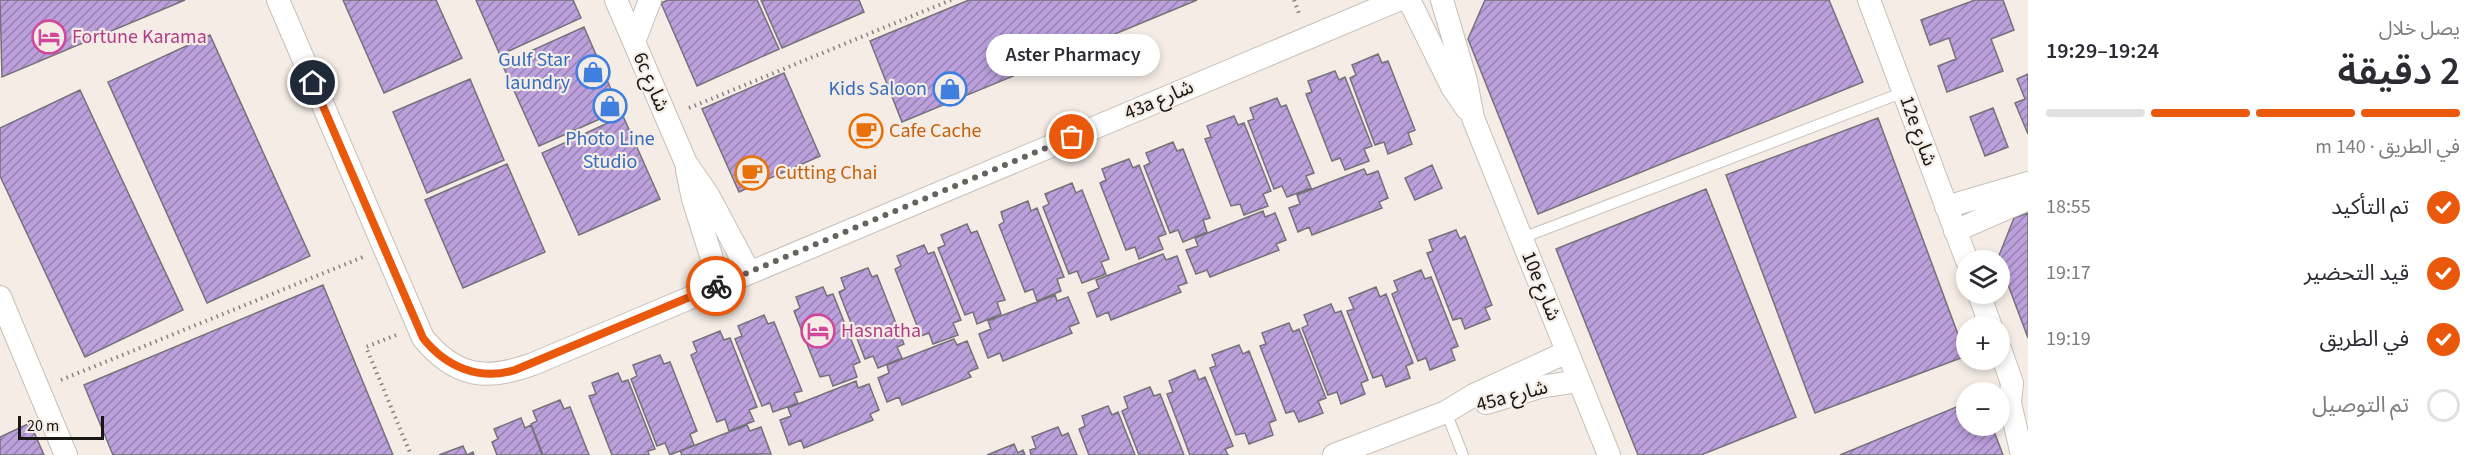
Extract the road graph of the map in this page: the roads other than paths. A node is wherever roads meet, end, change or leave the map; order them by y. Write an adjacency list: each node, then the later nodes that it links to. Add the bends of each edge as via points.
1 (278, 0): 19 (street, 43a شارع, via 417,326 431,349 453,364 477,374 502,374)
2 (616, 0): 8 (street, 6c شارع)
3 (650, 0): 8 (street)
4 (1398, 0): 18 (street, 43a شارع)
5 (1409, 0): 10 (street, 10e شارع, via 1452,87)
6 (1442, 0): 10 (street, 10e شارع)
7 (1869, 0): 9 (street, 12e شارع)
8 (634, 42): 11 (street, 6c شارع)
9 (1904, 92): 14 (street, 12e شارع); 16 (lane)
10 (1473, 118): 16 (street, 10e شارع)
11 (686, 163): 18 (street, 6c شارع, via 708,195); 19 (street, 6c شارع)
12 (2028, 183): 14 (street)
13 (2028, 199): 15 (street)
14 (1946, 207): 15 (street, 12e شارع)
15 (1956, 231): 17 (street, 12e شارع)
16 (1522, 238): 21 (street, 10e شارع)
17 (1963, 250)
18 (749, 272): 19 (street, 43a شارع)
19 (720, 284)
20 (0, 297): 26 (street)
21 (1567, 352): 23 (street, 10e شارع); 25 (street, 45a شارع)
22 (2010, 369): 24 (street)
23 (1579, 381): 25 (street, 45a شارع, via 1540,387); 29 (street, 10e شارع)
24 (2020, 389): 30 (street, via 2010,403)
25 (1446, 412): 27 (street, 45a شارع); 28 (lane)
26 (66, 455)
27 (1334, 455)
28 (1463, 455)
29 (1609, 455)
30 (2022, 455)

